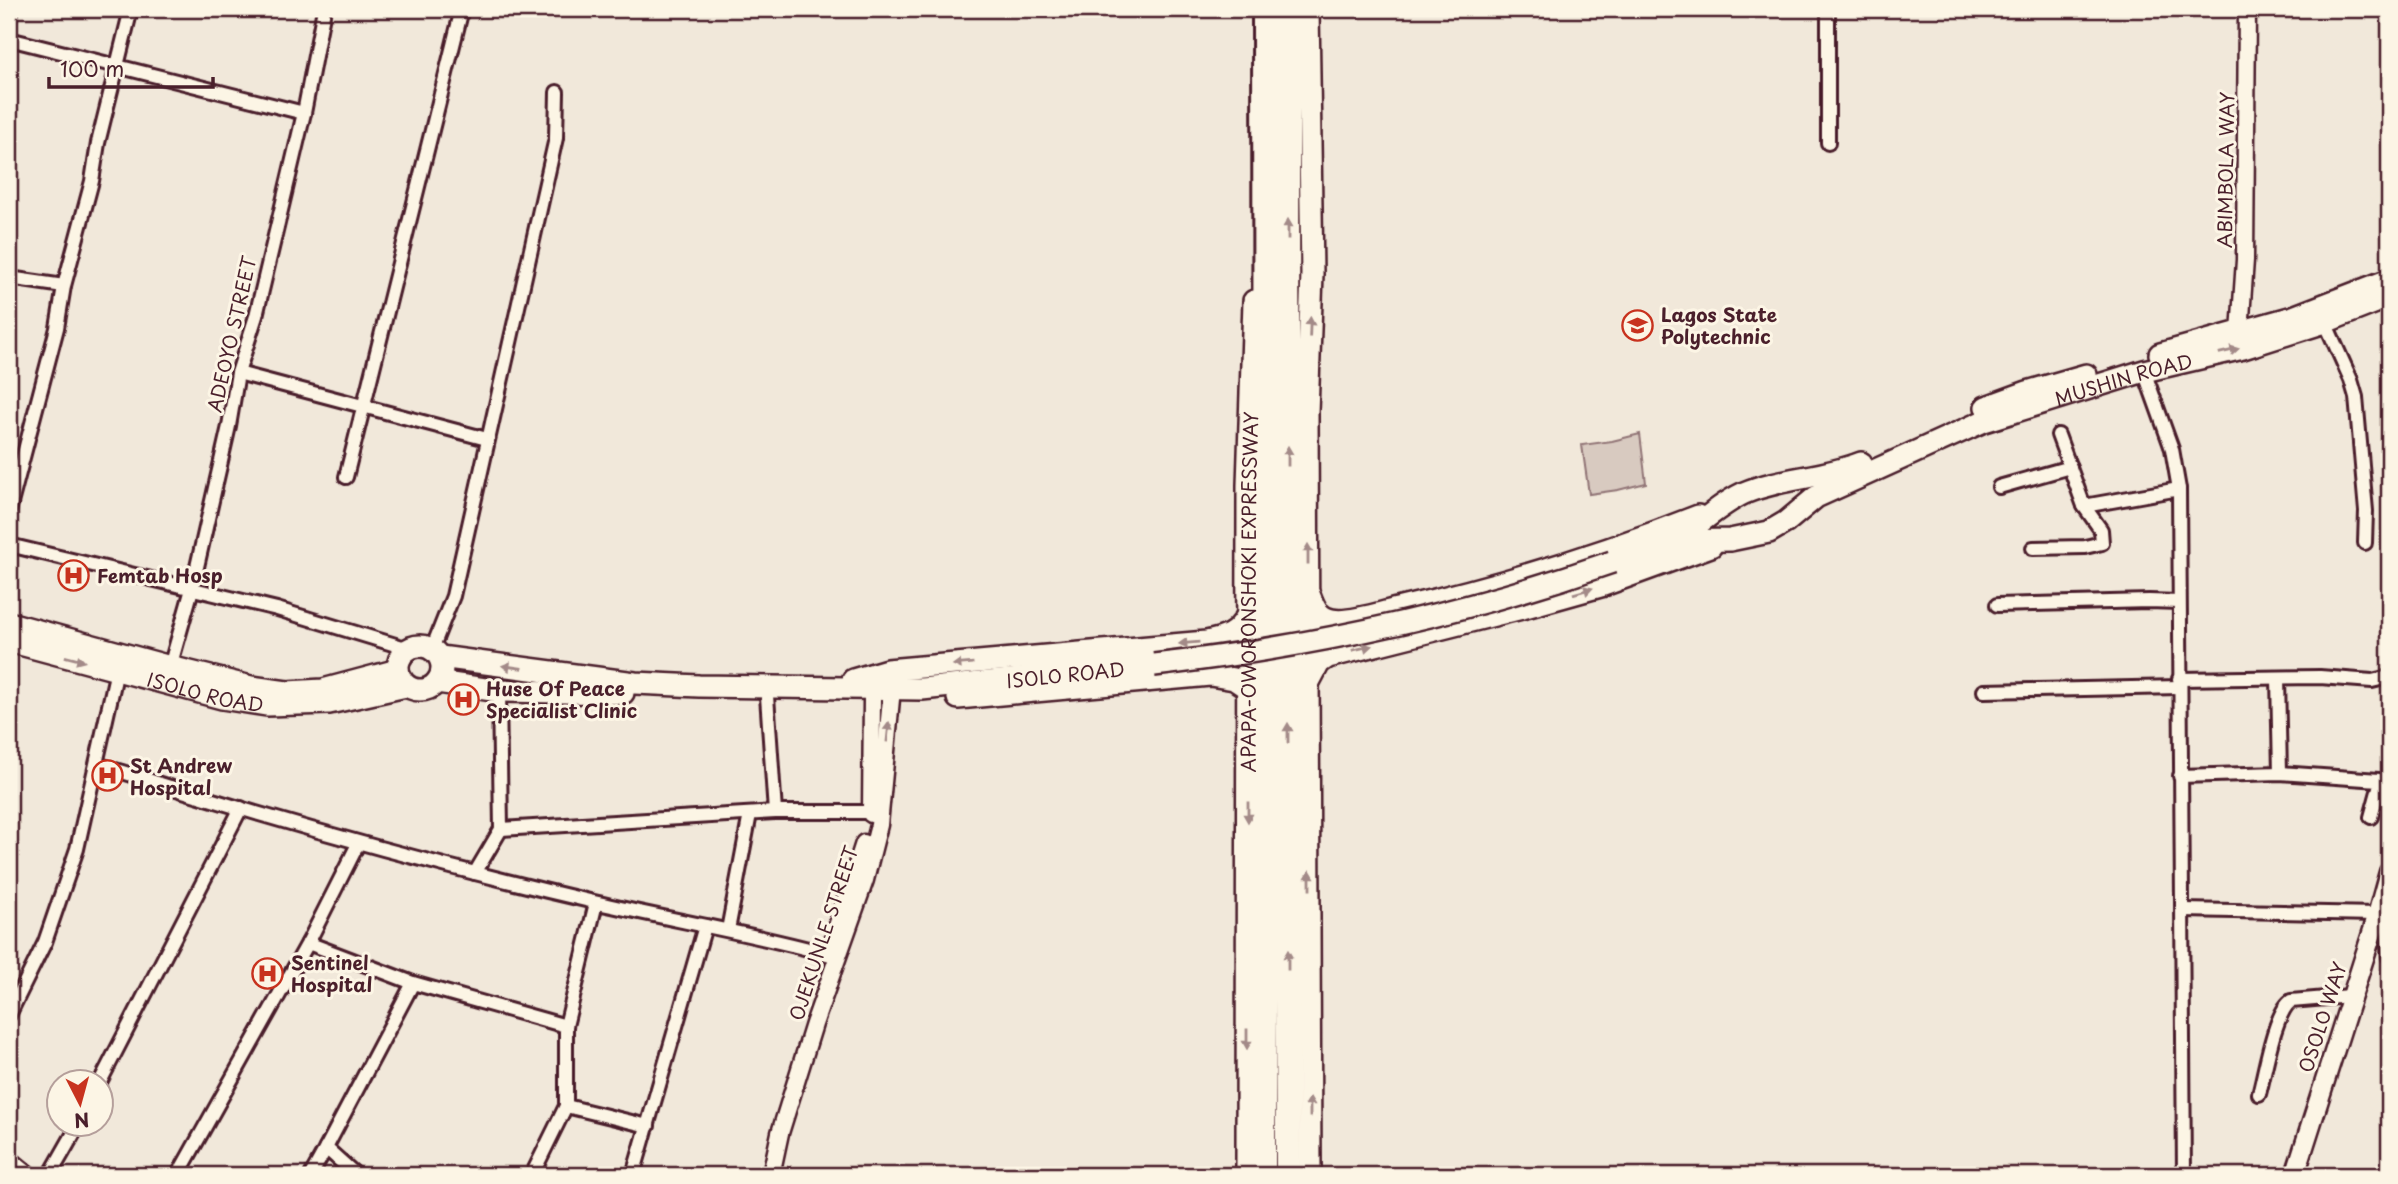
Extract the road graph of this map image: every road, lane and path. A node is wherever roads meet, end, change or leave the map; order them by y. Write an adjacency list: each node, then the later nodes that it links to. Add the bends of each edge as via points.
1 (12, 9): 11 (street)
2 (131, 9): 13 (street)
3 (324, 9): 15 (street, ADEOYO STREET)
4 (462, 9): 25 (street)
5 (1253, 9): 47 (main road, APAPA-OWORONSHOKI EXPRESSWAY, via 1255,296)
6 (1265, 9): 108 (highway, APAPA-OWORONSHOKI EXPRESSWAY)
7 (1287, 9): 109 (highway, APAPA-OWORONSHOKI EXPRESSWAY, one-way to 7)
8 (1308, 9): 44 (main road, one-way to 8, via 1307,412 1312,274)
9 (1828, 9): 16 (street)
10 (2247, 9): 22 (street, ABIMBOLA WAY)
11 (9, 20)
12 (9, 38): 13 (street)
13 (117, 67): 15 (street); 19 (street)
14 (557, 92): 27 (street, via 556,138)
15 (304, 113): 24 (street, ADEOYO STREET)
16 (1828, 143)
17 (9, 278): 19 (street)
18 (2389, 280): 22 (main road, MUSHIN ROAD, via 2318,309)
19 (64, 286): 36 (street)
20 (2389, 297): 21 (main road, MUSHIN ROAD)
21 (2325, 322): 23 (main road, MUSHIN ROAD, one-way to 21, via 2243,348); 40 (street, via 2356,397)
22 (2240, 332): 29 (main road, MUSHIN ROAD, via 1977,410)
23 (2144, 371): 29 (main road, MUSHIN ROAD, via 1984,421); 33 (street, via 2172,449)
24 (239, 373): 25 (street); 43 (street, ADEOYO STREET)
25 (364, 405): 27 (street); 30 (street)
26 (2058, 435): 28 (street)
27 (487, 439): 51 (street)
28 (2070, 467): 32 (street); 35 (street)
29 (1864, 468): 31 (main road); 37 (main road)
30 (345, 477)
31 (1778, 484): 34 (main road, via 1746,492); 37 (main road, via 1794,496)
32 (1999, 487)
33 (2179, 489): 35 (street); 45 (street)
34 (1724, 505): 38 (main road); 39 (main road); 44 (main road, via 1522,578 1376,614 1328,619 1314,609)
35 (2084, 506): 42 (street, via 2101,530 2102,544)
36 (9, 511)
37 (1795, 514): 38 (main road, via 1769,532)
38 (1736, 539): 39 (main road); 58 (main road, one-way to 38, via 1319,663 1328,657 1576,593)
39 (1676, 541): 62 (main road, ISOLO ROAD, bridge, via 1534,589 1327,640 1225,657)
40 (2365, 543)
41 (9, 545): 43 (street)
42 (2033, 548)
43 (192, 589): 50 (street); 52 (street, ADEOYO STREET)
44 (1309, 594): 58 (main road)
45 (2179, 602): 46 (street); 59 (street)
46 (1997, 605)
47 (1247, 616): 60 (main road, one-way to 60, via 1234,634 1206,642 887,670); 61 (main road, APAPA-OWORONSHOKI EXPRESSWAY)
48 (9, 623): 52 (main road, ISOLO ROAD)
49 (9, 641): 53 (main road, ISOLO ROAD, one-way to 53)
50 (409, 649): 51 (main road, via 420,646); 55 (main road, via 400,658)
51 (436, 653): 57 (main road, via 442,670); 60 (main road, ISOLO ROAD, one-way to 51, via 635,683)
52 (170, 667): 55 (main road, ISOLO ROAD, via 287,692)
53 (117, 670): 55 (main road, ISOLO ROAD, via 267,705 329,703); 67 (street)
54 (2389, 677): 56 (street, via 2372,681)
55 (402, 678): 57 (main road, via 419,691)
56 (2278, 678): 59 (street); 68 (street)
57 (437, 682): 63 (main road)
58 (1309, 682): 110 (main road, one-way to 58)
59 (2179, 683): 64 (street); 69 (street)
60 (829, 687): 62 (main road, ISOLO ROAD)
61 (1249, 688): 66 (main road, via 1234,679 1210,676 977,697); 107 (main road, APAPA-OWORONSHOKI EXPRESSWAY, one-way to 107)
62 (922, 689): 66 (main road)
63 (499, 691): 65 (main road); 75 (street)
64 (1984, 691)
65 (767, 696): 66 (main road); 71 (street)
66 (882, 698): 72 (street, OJEKUNLE STREET); 85 (street, OJEKUNLE STREET, one-way to 66, via 865,880 880,825)
67 (97, 764): 70 (street); 89 (street, via 77,849 45,942)
68 (2280, 773): 69 (street); 74 (street, via 2379,780)
69 (2180, 776): 80 (street)
70 (241, 808): 76 (street); 91 (street)
71 (775, 812): 72 (street); 73 (street)
72 (871, 812): 85 (street, OJEKUNLE STREET)
73 (750, 814): 75 (street); 83 (street)
74 (2371, 817)
75 (501, 830): 78 (street)
76 (358, 844): 78 (street); 84 (street)
77 (2389, 872): 81 (main road, OSOLO WAY)
78 (475, 873): 79 (street)
79 (596, 902): 82 (street); 90 (street)
80 (2183, 910): 81 (street); 111 (street)
81 (2382, 925): 86 (street); 88 (main road, OSOLO WAY)
82 (705, 926): 83 (street); 94 (street)
83 (729, 930): 85 (street)
84 (308, 943): 87 (street); 98 (street)
85 (833, 956): 105 (street, OJEKUNLE STREET, via 789,1072); 106 (street, OJEKUNLE STREET)
86 (2389, 957)
87 (413, 982): 90 (street); 96 (street)
88 (2350, 996): 92 (street, via 2286,1005); 112 (main road, OSOLO WAY)
89 (9, 1014)
90 (566, 1026): 93 (street)
91 (108, 1068)
92 (2259, 1094)
93 (566, 1106): 94 (street); 103 (street)
94 (648, 1126): 104 (street)
95 (71, 1138): 100 (street)
96 (326, 1148): 101 (street); 102 (street)
97 (9, 1157): 99 (street)
98 (180, 1174)
99 (31, 1175)
100 (50, 1175)
101 (311, 1175)
102 (356, 1175)
103 (532, 1175)
104 (633, 1175)
105 (762, 1175)
106 (771, 1175)
107 (1247, 1175)
108 (1263, 1175)
109 (1288, 1175)
110 (1310, 1175)
111 (2184, 1175)
112 (2295, 1175)

